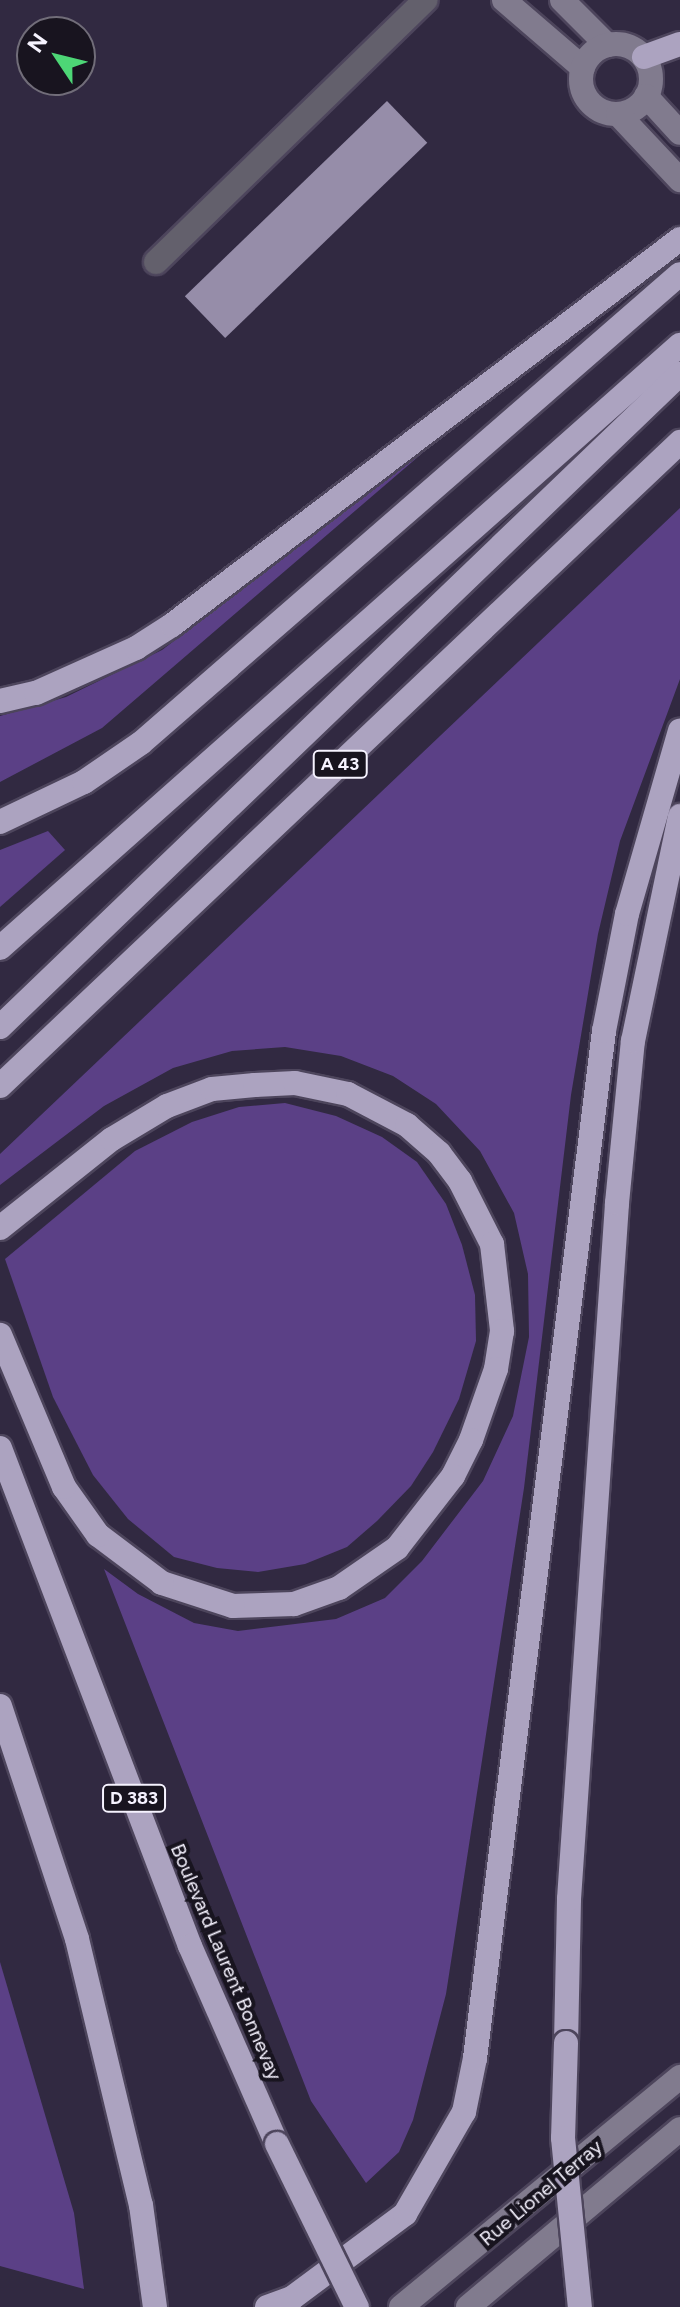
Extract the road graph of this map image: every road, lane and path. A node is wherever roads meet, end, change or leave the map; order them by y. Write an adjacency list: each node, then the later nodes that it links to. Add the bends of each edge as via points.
1 (425, 0): 13 (street)
2 (504, 0): 7 (main road)
3 (562, 0): 5 (main road)
4 (680, 44): 6 (highway)
5 (607, 45): 6 (main road, via 627,46); 7 (main road)
6 (644, 57): 8 (main road, via 651,76)
7 (583, 68): 9 (main road, via 589,100)
8 (646, 96): 9 (main road); 10 (main road)
9 (618, 114): 11 (main road)
10 (680, 133)
11 (680, 180)
12 (680, 239): 18 (highway, via 172,625 136,648 36,693)
13 (156, 262)
14 (680, 274): 21 (highway, via 141,743 84,782)
15 (680, 345): 22 (highway)
16 (680, 374): 23 (highway, A 43)
17 (680, 442): 24 (highway, A 43)
18 (0, 701)
19 (680, 730): 32 (highway, via 627,914 604,1031 464,2112 405,2214 292,2298)
20 (680, 816): 36 (highway, bridge, via 633,1041 569,1899 563,2138)
21 (0, 822)
22 (0, 948)
23 (0, 1027)
24 (0, 1086)
25 (0, 1228): 26 (highway, via 112,1139 167,1106 212,1089 255,1085 295,1083 335,1091 379,1107 407,1125 460,1181 492,1244 502,1331 496,1369 471,1440 426,1515 397,1548 339,1588 294,1604 233,1606 162,1583 98,1535 64,1487)
26 (2, 1341)
27 (0, 1448): 33 (highway, Boulevard Laurent Bonnevay / D 383, bridge, via 190,1946 277,2144)
28 (0, 1706): 31 (highway, via 77,1939 141,2205)
29 (680, 2077): 34 (main road, Rue Lionel Terray)
30 (680, 2129): 35 (main road, Rue Lionel Terray)
31 (155, 2307)
32 (267, 2307)
33 (357, 2307)
34 (401, 2307)
35 (468, 2307)
36 (580, 2307)

